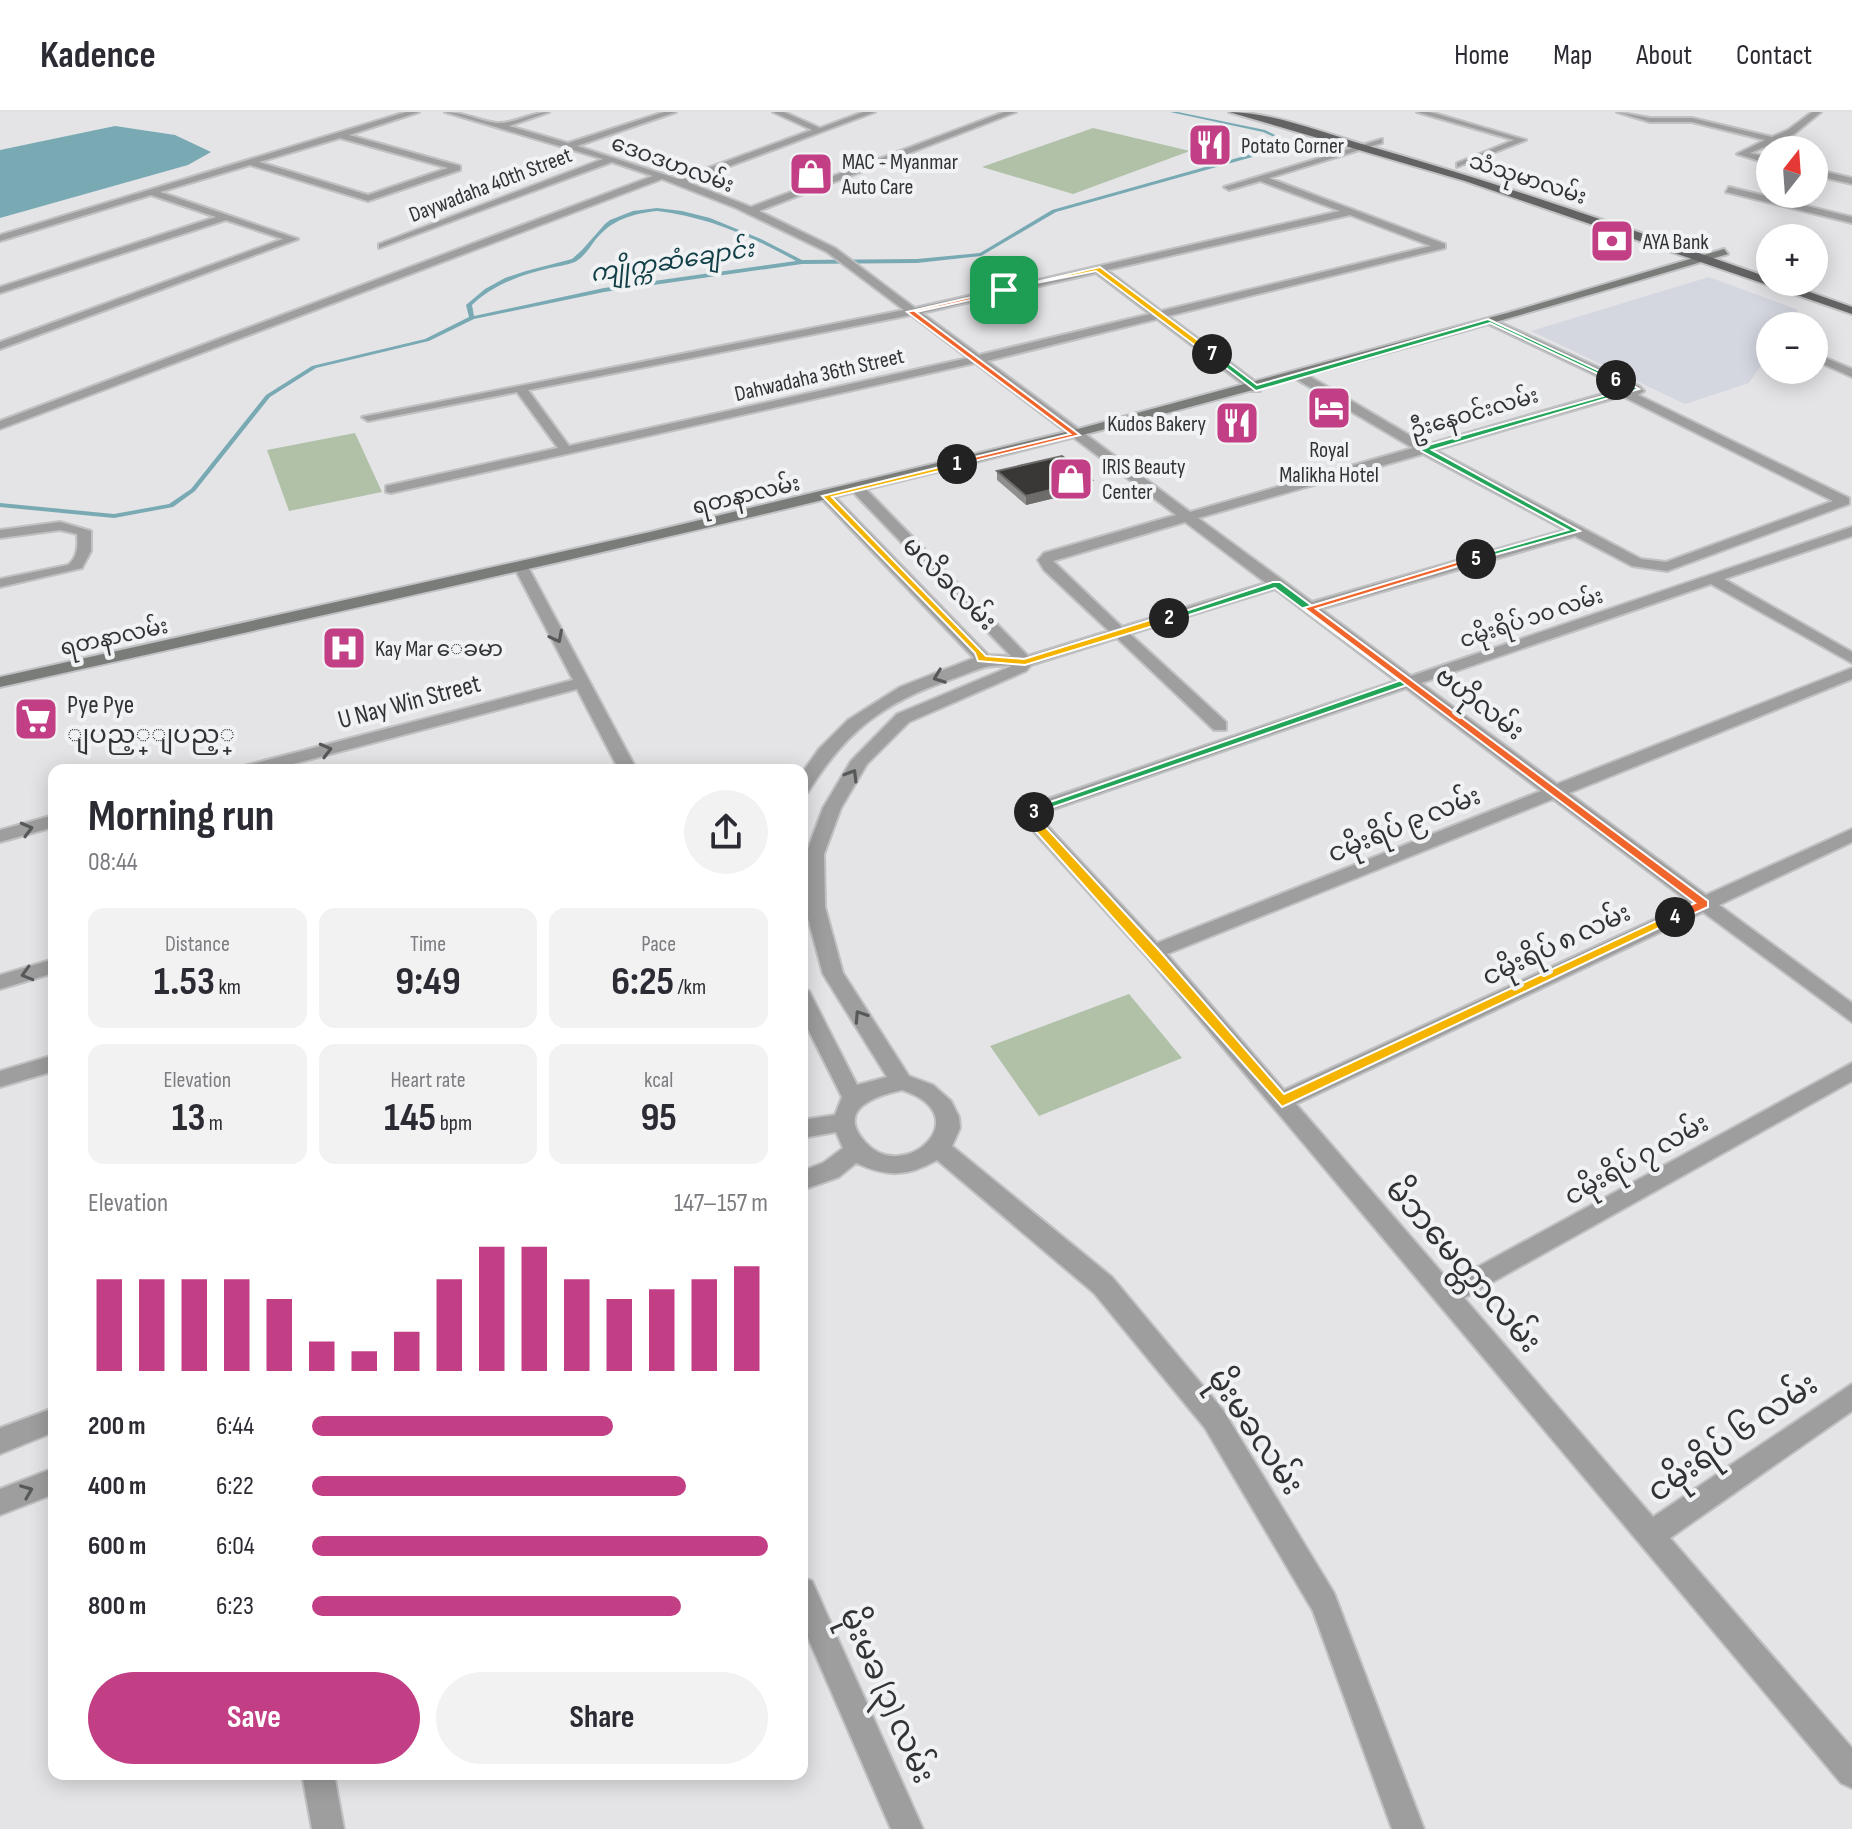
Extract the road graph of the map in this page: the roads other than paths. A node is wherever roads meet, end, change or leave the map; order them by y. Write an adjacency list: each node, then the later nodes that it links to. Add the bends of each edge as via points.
1 (415, 112): 17 (street)
2 (449, 112): 15 (street, ဒေဝဒဟလမ်း)
3 (545, 112): 15 (street)
4 (672, 112): 21 (street)
5 (777, 112): 16 (street)
6 (871, 112): 16 (street)
7 (1012, 112): 38 (street)
8 (1233, 112): 22 (main road, သံသုမာလမ်း)
9 (1266, 112): 20 (main road, သံသုမာလမ်း)
10 (1421, 112): 14 (street)
11 (1467, 112): 14 (street)
12 (1621, 112): 18 (street, via 1650,120 1692,120)
13 (1817, 112): 19 (street)
14 (1444, 119): 27 (street, via 1522,140)
15 (500, 126): 21 (street, ဒေဝဒဟလမ်း)
16 (820, 131): 34 (street)
17 (340, 135): 26 (street); 26 (street, via 457,168 368,198)
18 (1757, 136)
19 (1782, 136)
20 (1379, 141): 22 (street); 27 (main road, သံသုမာလမ်း)
21 (570, 145): 25 (street, ဒေဝဒဟလမ်း)
22 (1364, 147): 31 (street); 45 (main road, သံသုမာလမ်း)
23 (1756, 147): 24 (street, via 1741,154)
24 (1756, 158)
25 (612, 159): 30 (street, ဒေဝဒဟလမ်း); 43 (street, Daywadaha 40th Street)
26 (249, 162): 37 (street)
27 (1460, 165): 44 (main road, သံသုမာလမ်း)
28 (1852, 173): 32 (street)
29 (1828, 175): 32 (street)
30 (661, 176): 34 (street, ဒေဝဒဟလမ်း); 64 (street)
31 (1260, 178): 35 (street); 39 (street)
32 (1839, 178): 33 (street)
33 (1852, 181)
34 (677, 182): 38 (street, ဒေဝဒဟလမ်း)
35 (1229, 187)
36 (1729, 190): 41 (street)
37 (150, 192): 40 (street); 42 (street)
38 (750, 211): 52 (street, ဒေဝဒဟလမ်း, via 831,250)
39 (1350, 212): 47 (street); 53 (street, Dahwadaha 36th Street, via 1441,246)
40 (225, 217): 48 (street); 55 (street, via 293,239)
41 (1852, 220)
42 (0, 238)
43 (383, 246)
44 (1724, 252): 45 (main road, ရတနာလမ်း); 46 (main road, သံသုမာလမ်း)
45 (1703, 259): 51 (main road, သံသုမာလမ်း); 54 (main road, ရတနာလမ်း)
46 (1756, 264)
47 (1098, 269): 52 (street); 53 (street)
48 (0, 290)
49 (1828, 290): 50 (main road)
50 (1852, 299)
51 (1852, 311)
52 (910, 312): 56 (street, ဒေဝဒဟလမ်း); 60 (street)
53 (1161, 315): 56 (street, Dahwadaha 36th Street); 61 (street)
54 (1490, 321): 59 (main road, ရတနာလမ်း); 62 (street)
55 (0, 346)
56 (975, 360): 65 (street, ဗဟိုလမ်း); 67 (street, Dahwadaha 36th Street)
57 (1828, 362): 58 (street)
58 (1852, 373)
59 (1300, 376): 61 (main road, ရတနာလမ်း); 66 (street)
60 (520, 387): 63 (street); 67 (street)
61 (1256, 388): 65 (main road, ရတနာလမ်း)
62 (1629, 391): 66 (street, ဦးနေဝင်းလမ်း); 70 (street); 73 (street, via 1844,501 1667,567 1627,560)
63 (368, 417)
64 (0, 425)
65 (1076, 435): 68 (main road, ရတနာလမ်း); 72 (street, ဗဟိုလမ်း)
66 (1424, 449): 72 (street, ဦးနေဝင်းလမ်း); 73 (street)
67 (566, 451): 69 (street, Dahwadaha 36th Street)
68 (857, 488): 71 (main road, ရတနာလမ်း); 84 (street, မလိခလမ်း)
69 (391, 489)
70 (1852, 491)
71 (826, 496): 76 (main road, ရတနာလမ်း); 83 (street)
72 (1186, 517): 79 (street, ဗဟိုလမ်း); 81 (street, ဦးနေဝင်းလမ်း, via 1045,560)
73 (1576, 531): 80 (street)
74 (1852, 531): 77 (street, ငမိုးရိပ် ၁၀ လမ်း)
75 (0, 534): 78 (street, via 71,526 84,531 86,543 76,566)
76 (521, 567): 87 (main road, ရတနာလမ်း); 88 (street, one-way to 88)
77 (1713, 579): 82 (street); 86 (street, ငမိုးရိပ် ၁၀ လမ်း)
78 (0, 583)
79 (1277, 584): 80 (street, ဗဟိုလမ်း); 81 (street)
80 (1309, 608): 86 (street, ဗဟိုလမ်း)
81 (1117, 634): 84 (street); 89 (street)
82 (1852, 658)
83 (982, 659): 84 (street); 92 (street, one-way to 92, via 889,696 848,727)
84 (1025, 662): 107 (street, one-way to 84, via 833,974 815,907 815,854 832,808 860,761 903,718)
85 (1852, 673): 93 (street, ငမိုးရိပ် ၉ လမ်း)
86 (1407, 681): 93 (street, ဗဟိုလမ်း); 94 (street, ငမိုးရိပ် ၁၀ လမ်း)
87 (0, 682)
88 (581, 683): 90 (street, U Nay Win Street, one-way to 88); 91 (street)
89 (1220, 726)
90 (273, 764)
91 (625, 764)
92 (808, 775)
93 (1555, 792): 98 (street, ဗဟိုလမ်း); 99 (street, ငမိုးရိပ် ၉ လမ်း)
94 (1042, 807): 99 (street, မိဘမေတ္တာလမ်း, via 1034,812 1033,821)
95 (48, 823): 97 (street, one-way to 95)
96 (1852, 835): 98 (street, ငမိုးရိပ် ၈ လမ်း)
97 (0, 836)
98 (1704, 904): 103 (street, ဗဟိုလမ်း); 109 (street, ငမိုးရိပ် ၈ လမ်း)
99 (1154, 952): 109 (street, မိဘမေတ္တာလမ်း)
100 (48, 968): 101 (street, one-way to 101)
101 (0, 982)
102 (808, 1008): 108 (street)
103 (1852, 1014)
104 (48, 1065): 106 (street)
105 (1852, 1071): 115 (street, ငမိုးရိပ် ၇ လမ်း)
106 (0, 1079)
107 (902, 1082): 108 (street, via 884,1083); 112 (street, via 941,1100 948,1124)
108 (853, 1098): 110 (street)
109 (1282, 1101): 115 (street, မိဘမေတ္တာလမ်း)
110 (843, 1122): 111 (street); 113 (street)
111 (808, 1128)
112 (938, 1148): 113 (street, via 924,1159 897,1164 870,1160); 127 (street, မိုးမခလမ်း, via 1103,1285 1214,1419 1324,1603)
113 (855, 1151): 114 (street, via 831,1170)
114 (808, 1179)
115 (1448, 1295): 121 (street, မိဘမေတ္တာလမ်း)
116 (1852, 1396): 121 (street, ငမိုးရိပ် ၆ လမ်း)
117 (48, 1422): 118 (street)
118 (0, 1441)
119 (48, 1483): 120 (street, one-way to 119)
120 (0, 1502)
121 (1652, 1534): 123 (street, မိဘမေတ္တာလမ်း)
122 (808, 1605): 126 (street, မိုးမခ (၃) လမ်း)
123 (1852, 1772)
124 (319, 1780): 125 (street)
125 (328, 1829)
126 (907, 1829)
127 (1408, 1829)

